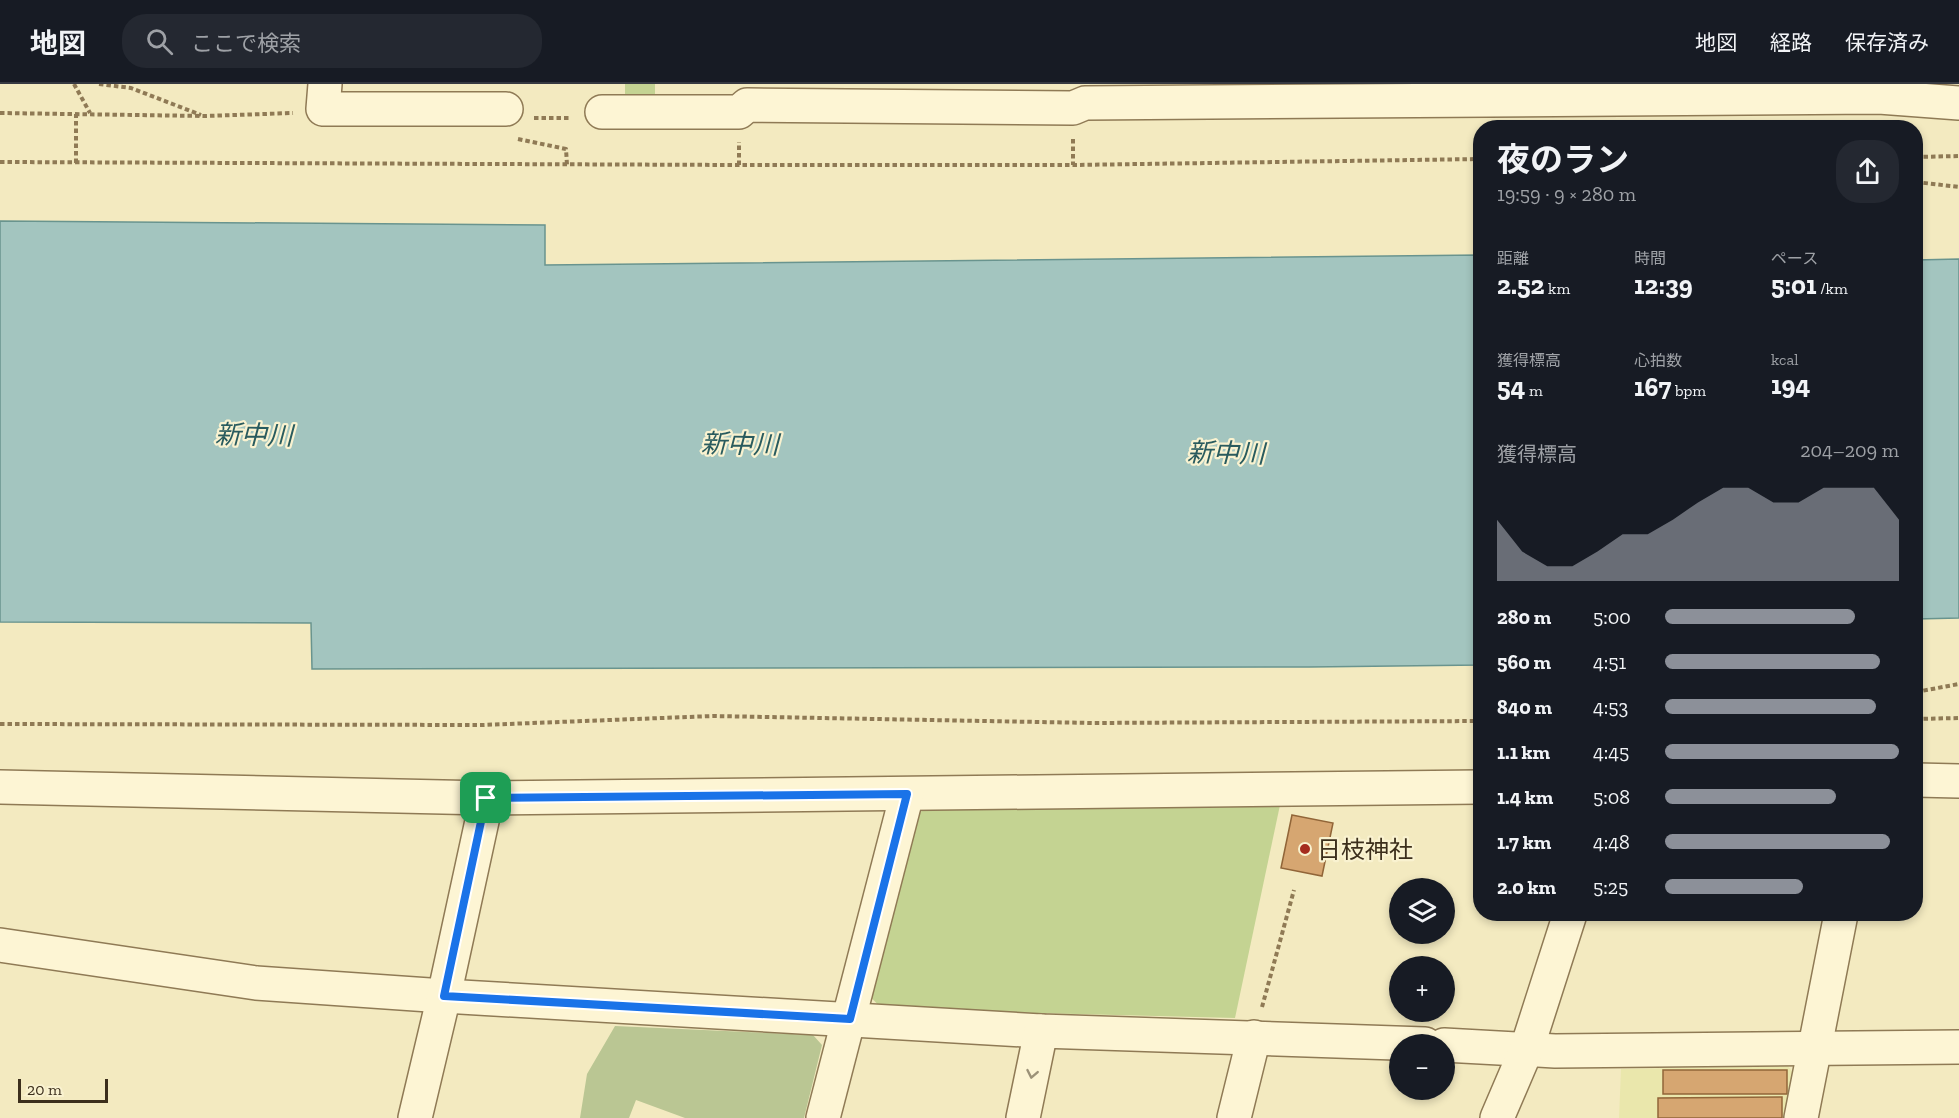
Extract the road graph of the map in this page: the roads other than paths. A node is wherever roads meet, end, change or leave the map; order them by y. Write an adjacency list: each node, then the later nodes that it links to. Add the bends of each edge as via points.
1 (1600, 91): 2 (street); 5 (street, via 1628,100 1879,97)
2 (1087, 93): 3 (street, via 1073,108)
3 (747, 95): 7 (street, via 739,112)
4 (324, 96): 6 (street)
5 (1959, 103)
6 (506, 110)
7 (602, 112)
8 (1, 779): 13 (street)
9 (1923, 780): 10 (street)
10 (1959, 781)
11 (1473, 787): 12 (street)
12 (907, 794): 13 (street); 18 (street)
13 (486, 798): 17 (street)
14 (1568, 921): 24 (street)
15 (1840, 921): 25 (street)
16 (0, 945): 17 (street, via 256,983)
17 (444, 996): 18 (street); 26 (street)
18 (850, 1019): 19 (street); 27 (street)
19 (1041, 1031): 20 (street); 28 (street, one-way to 28)
20 (1254, 1037): 21 (street); 29 (street)
21 (1389, 1043)
22 (1455, 1045): 24 (street)
23 (1959, 1047): 25 (street)
24 (1527, 1048): 25 (street); 30 (street)
25 (1816, 1048): 31 (street)
26 (415, 1118)
27 (823, 1118)
28 (1023, 1118)
29 (1234, 1118)
30 (1497, 1118)
31 (1801, 1118)

